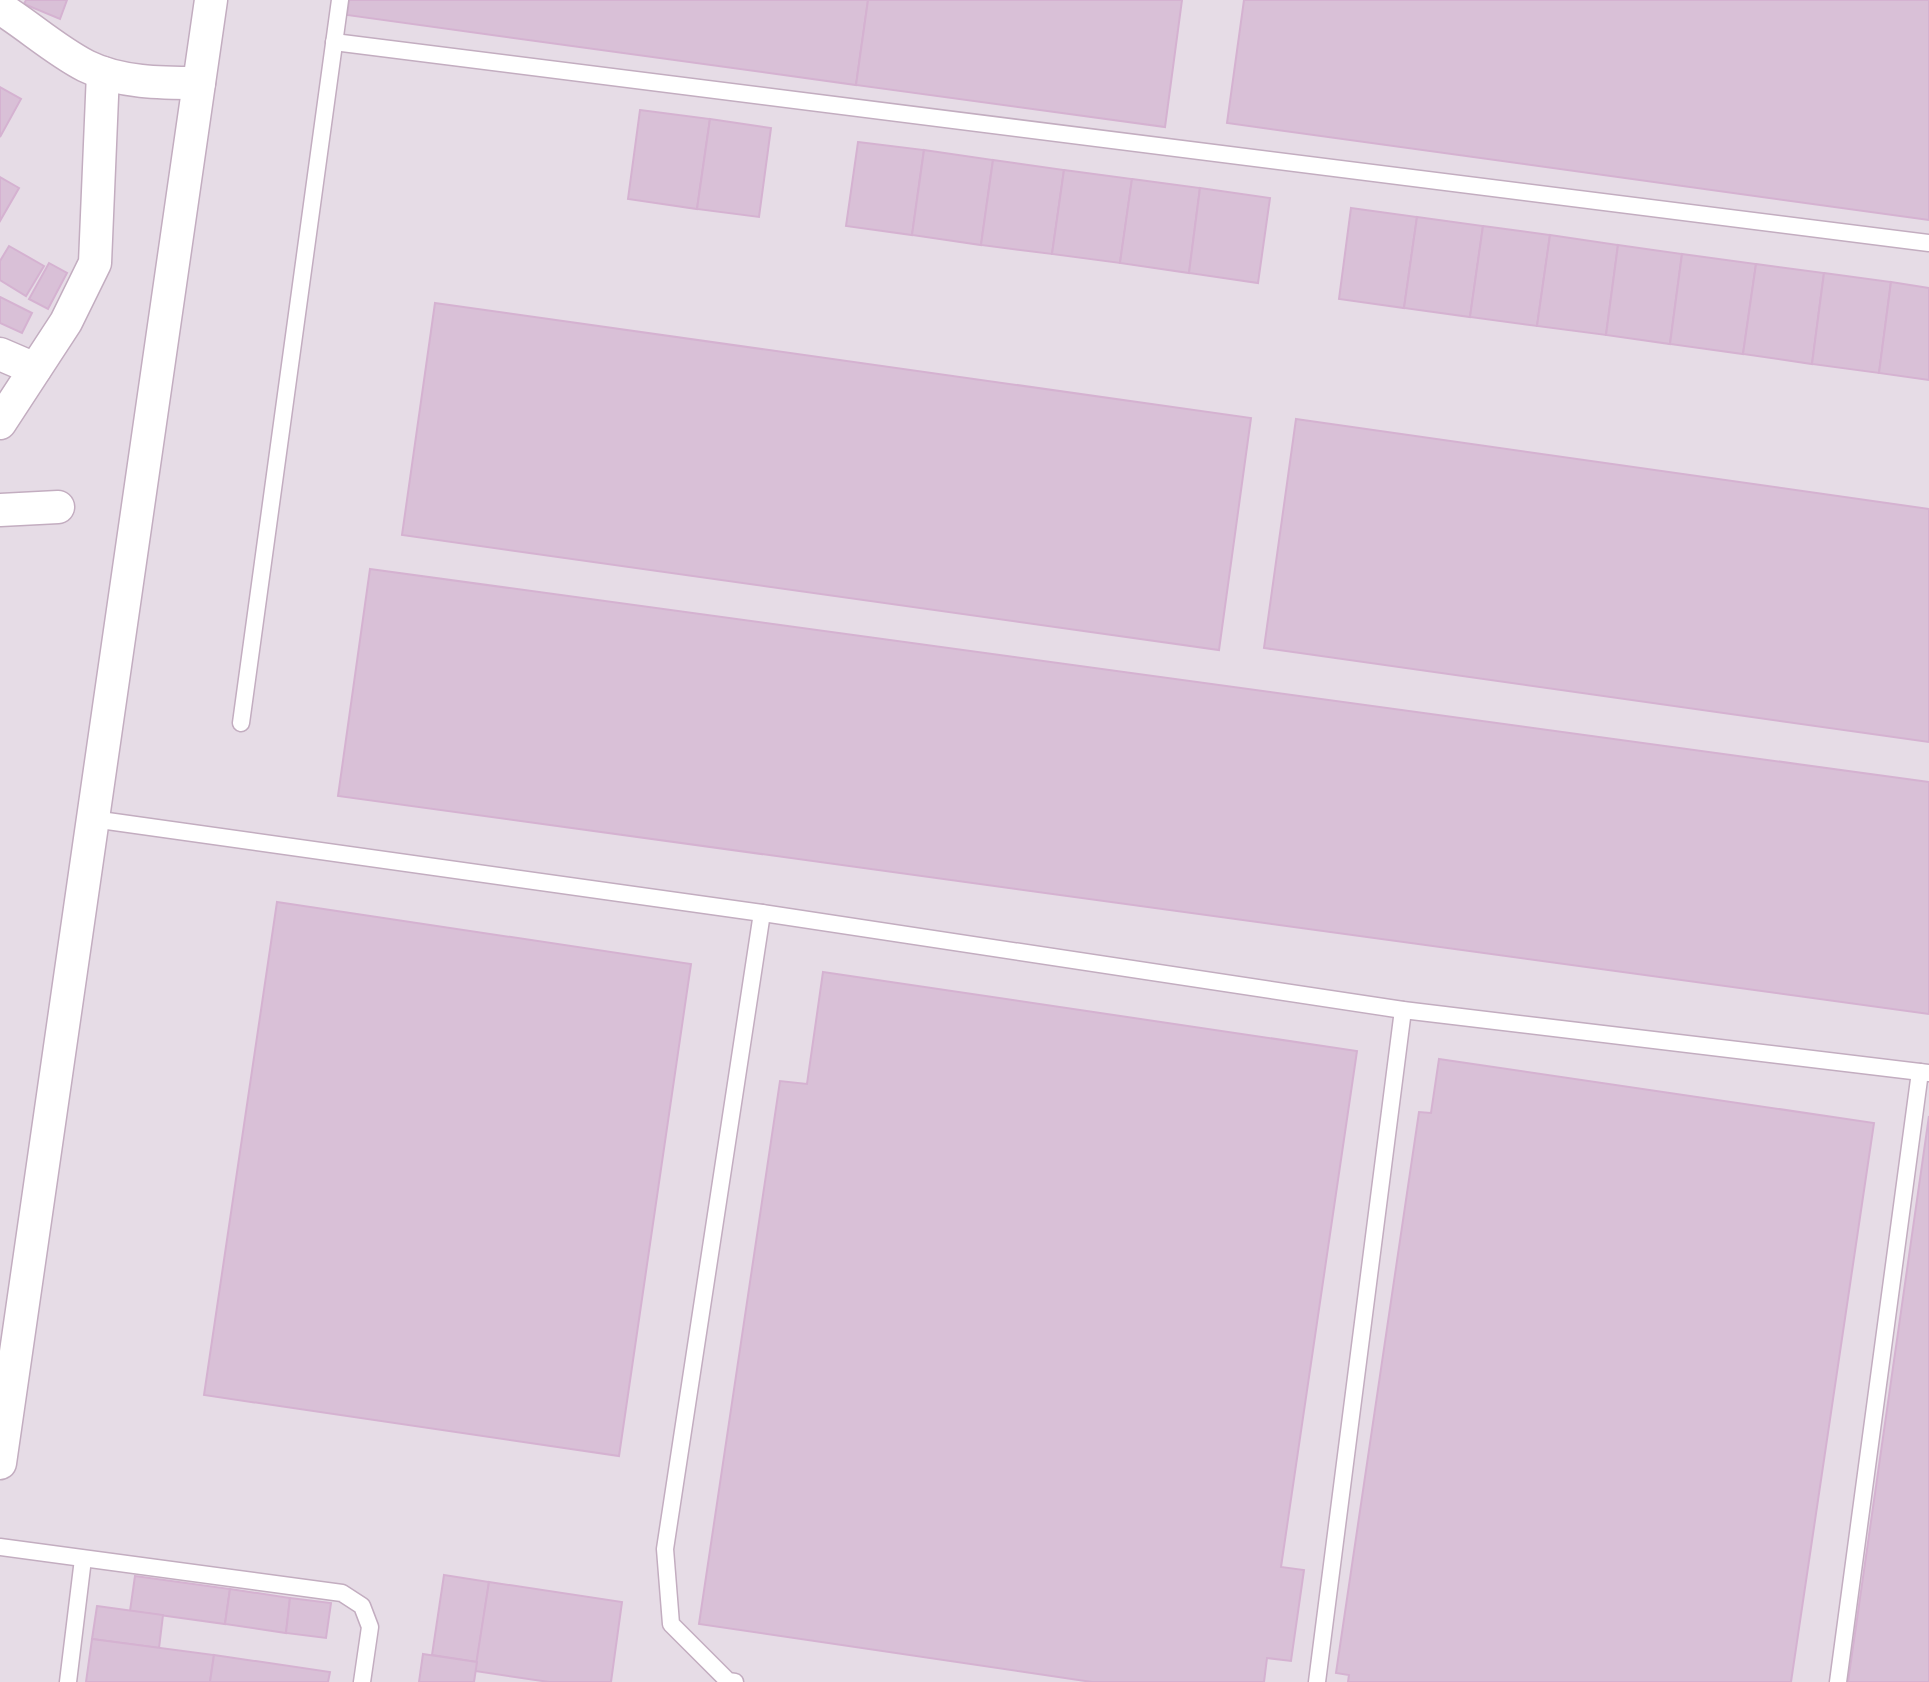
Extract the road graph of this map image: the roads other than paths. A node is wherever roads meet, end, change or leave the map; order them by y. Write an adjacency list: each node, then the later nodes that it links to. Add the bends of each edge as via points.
1 (211, 0): 6 (street)
2 (340, 0): 4 (lane)
3 (0, 8): 5 (street, via 77,61)
4 (334, 42): 7 (lane); 13 (lane)
5 (103, 73): 6 (street, via 164,83); 9 (street, via 97,256 66,322)
6 (199, 83): 14 (street)
7 (1929, 243)
8 (0, 354): 9 (street)
9 (35, 369): 10 (street)
10 (0, 423)
11 (58, 507): 12 (street)
12 (0, 510)
13 (241, 723)
14 (93, 819): 15 (lane); 18 (street)
15 (762, 913): 16 (lane); 24 (lane, via 664,1549 671,1624 728,1681)
16 (1403, 1010): 17 (lane); 25 (lane)
17 (1924, 1073): 26 (lane)
18 (9, 1342): 19 (street)
19 (0, 1463)
20 (0, 1547): 21 (lane)
21 (83, 1559): 22 (lane); 23 (lane, via 342,1593 362,1606 370,1627)
22 (68, 1682)
23 (362, 1682)
24 (735, 1682)
25 (1317, 1682)
26 (1838, 1682)

